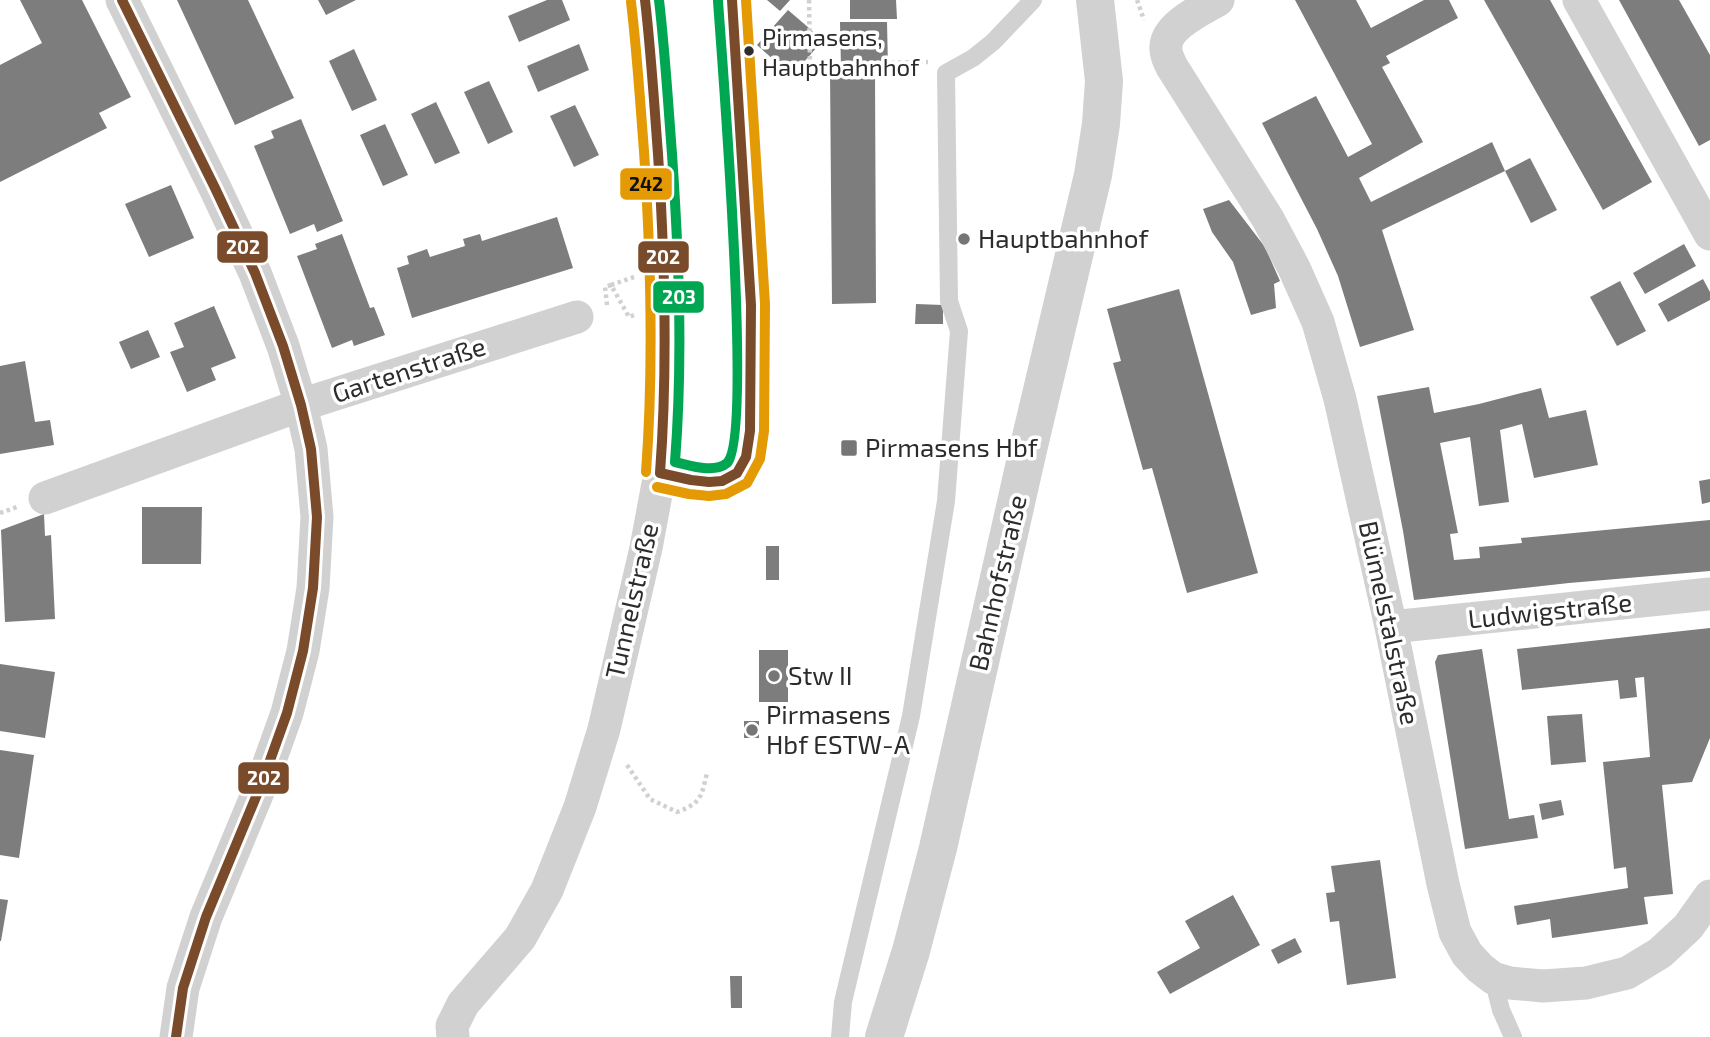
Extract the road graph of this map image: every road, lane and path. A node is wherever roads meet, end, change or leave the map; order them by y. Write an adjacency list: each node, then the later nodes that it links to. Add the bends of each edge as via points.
1 (122, 0): 19 (street, via 255,273)
2 (645, 0): 20 (street, Tunnelstraße, via 664,255 665,396)
3 (732, 0): 20 (lane, via 751,305 750,431 746,457 737,473 722,481)
4 (809, 0): 11 (path)
5 (1033, 0): 30 (lane, via 993,42 946,74 949,301 959,331 946,501 911,716 843,1002)
6 (1095, 0): 31 (street, Bahnhofstraße, via 1104,81 1093,175 938,848)
7 (1218, 0): 23 (street, Blümelstalstraße, via 1183,20 1165,44 1172,67 1268,219 1318,322 1340,399)
8 (1579, 0): 14 (street)
9 (927, 62): 10 (path)
10 (851, 63): 11 (path); 13 (path)
11 (810, 64): 12 (path, via 785,64)
12 (785, 71)
13 (851, 71)
14 (1710, 234)
15 (611, 285): 16 (path, via 636,276); 17 (path, via 629,317 634,316); 18 (path, via 605,287)
16 (635, 289)
17 (635, 303)
18 (592, 314): 19 (street, Gartenstraße)
19 (301, 405): 21 (street, Gartenstraße); 28 (street, via 311,449 317,517 303,651 263,780 206,917 183,988)
20 (660, 473): 24 (street, Tunnelstraße)
21 (45, 498)
22 (1710, 594): 23 (street, Ludwigstraße)
23 (1391, 628): 27 (street, Blümelstalstraße, via 1455,932 1467,954)
24 (604, 729): 25 (path, via 650,799 677,812 693,806); 29 (street, Tunnelstraße, via 547,890 520,938 463,1004 452,1026)
25 (707, 774)
26 (1710, 896): 27 (street, via 1679,936 1627,973 1586,983 1543,986)
27 (1493, 978): 32 (lane)
28 (176, 1037)
29 (453, 1037)
30 (840, 1037)
31 (884, 1037)
32 (1513, 1037)

